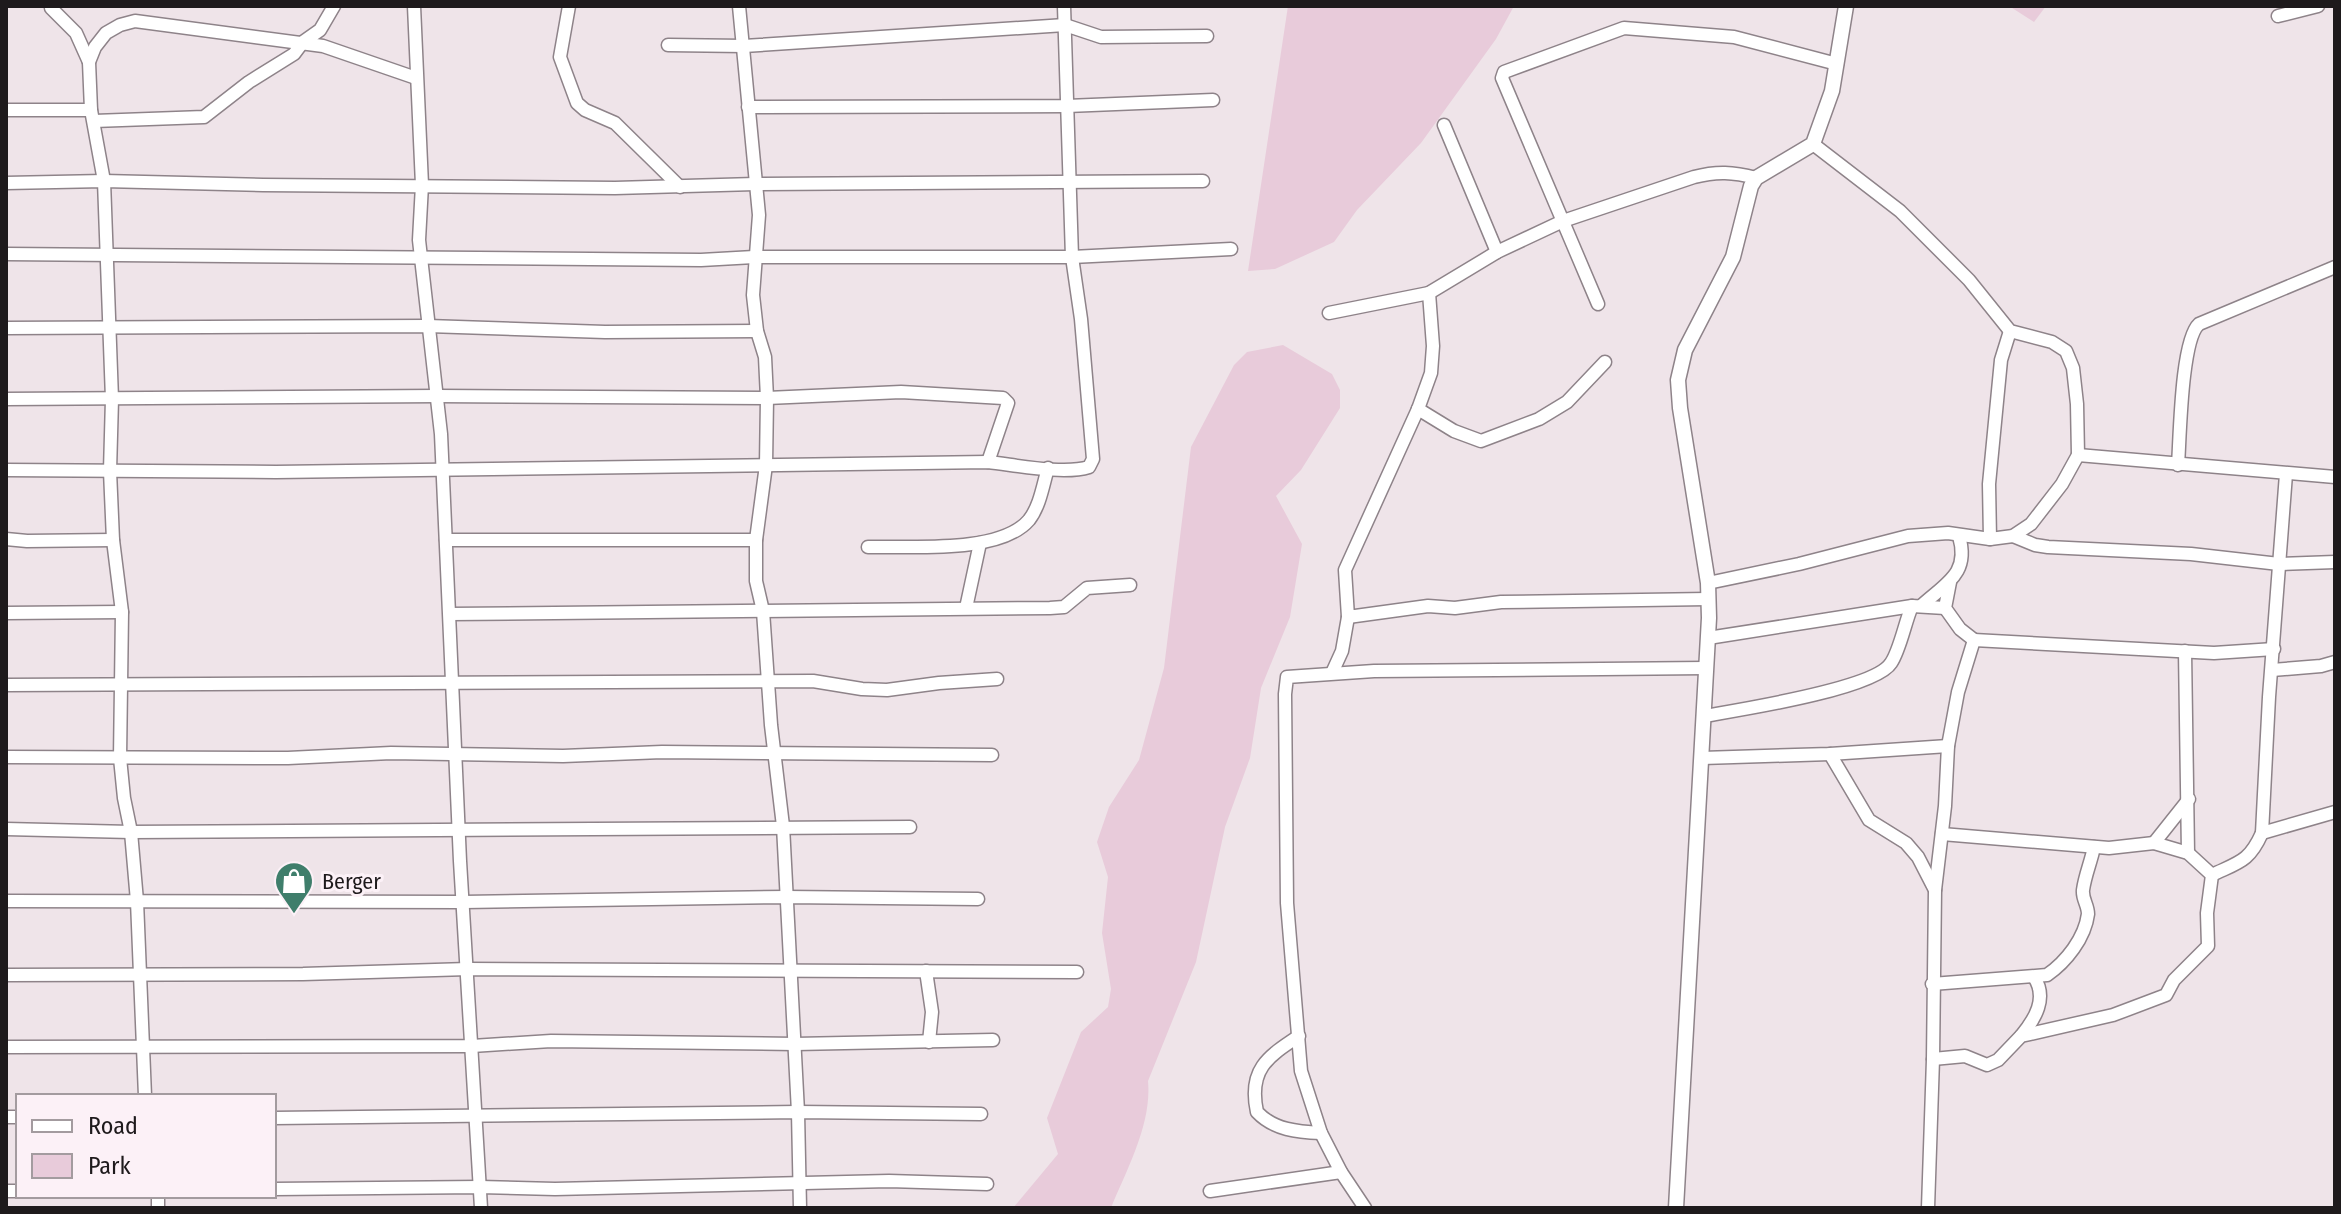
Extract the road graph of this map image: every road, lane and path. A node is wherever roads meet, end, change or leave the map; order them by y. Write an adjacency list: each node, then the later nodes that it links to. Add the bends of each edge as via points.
1 (334, 6): 12 (street, via 320,30)
2 (414, 6): 17 (street)
3 (569, 6): 32 (street, via 560,57 577,103 615,123)
4 (739, 6): 14 (street)
5 (1064, 6): 10 (street)
6 (1846, 6): 16 (street)
7 (2318, 6): 9 (street)
8 (51, 8): 15 (street, via 76,33)
9 (2278, 16)
10 (1065, 25): 11 (street, via 1101,37); 14 (street); 19 (street)
11 (1207, 36)
12 (303, 42): 15 (street, via 135,21 106,33); 17 (street); 22 (street, via 294,54 204,117)
13 (668, 45): 14 (street)
14 (744, 46): 20 (street)
15 (89, 62): 22 (street)
16 (1837, 64): 24 (street); 33 (street, via 1734,37 1624,28 1509,68 1502,78)
17 (416, 78): 31 (street)
18 (1213, 100): 19 (street)
19 (1067, 106): 20 (street); 28 (street)
20 (748, 107): 30 (street)
21 (6, 110): 22 (street)
22 (92, 115): 26 (street)
23 (1444, 125): 35 (street)
24 (1813, 144): 25 (street); 49 (street, via 1900,211 1969,280)
25 (1756, 178): 33 (street, via 1715,171); 81 (street, via 1733,257 1685,350 1678,380)
26 (104, 181): 29 (street); 31 (street); 37 (street)
27 (1203, 181): 28 (street)
28 (1068, 182): 30 (street); 40 (street)
29 (6, 183)
30 (755, 184): 32 (street); 39 (street, via 759,215)
31 (422, 185): 32 (street); 38 (street)
32 (680, 187)
33 (1563, 221): 35 (street); 43 (street)
34 (1231, 249): 40 (street)
35 (1497, 252): 42 (street)
36 (6, 254): 37 (street)
37 (108, 255): 38 (street); 47 (street)
38 (422, 257): 39 (street); 45 (street)
39 (754, 257): 40 (street); 48 (street)
40 (1072, 257): 60 (street, via 1093,459 1083,469)
41 (2335, 267): 59 (street, via 2194,329)
42 (1429, 293): 44 (street); 55 (street, via 1431,373)
43 (1598, 304)
44 (1329, 313)
45 (428, 326): 47 (street); 48 (street); 51 (street)
46 (6, 328): 47 (street)
47 (110, 328): 54 (street)
48 (757, 331): 52 (street, via 765,357)
49 (2010, 331): 56 (street, via 2066,351 2073,368); 66 (street, via 2001,360)
50 (1605, 362): 55 (street, via 1559,408 1481,441)
51 (438, 396): 52 (street); 54 (street); 61 (street)
52 (767, 398): 57 (street, via 901,392 1003,398 1008,403); 58 (street)
53 (6, 399): 54 (street)
54 (112, 399): 63 (street)
55 (1418, 409): 91 (street, via 1345,570)
56 (2078, 455): 59 (street); 67 (street)
57 (988, 462): 58 (street); 60 (street)
58 (766, 465): 61 (street); 74 (street)
59 (2178, 465): 64 (street)
60 (1048, 468): 75 (street, via 1027,522 1000,539)
61 (442, 469): 63 (street); 73 (street)
62 (6, 470): 63 (street)
63 (110, 471): 72 (street)
64 (2286, 474): 65 (street); 79 (street)
65 (2335, 477)
66 (1989, 517): 68 (street); 71 (street)
67 (2031, 524): 69 (street); 76 (street)
68 (1964, 535): 71 (street); 80 (street, via 1963,560); 81 (street, via 1908,536)
69 (2013, 536): 71 (street); 76 (street)
70 (6, 539): 72 (street)
71 (1990, 539)
72 (113, 540): 88 (street)
73 (446, 540): 74 (street); 90 (street)
74 (756, 540): 87 (street, via 756,581)
75 (980, 543): 77 (street); 85 (street)
76 (2035, 545): 79 (street)
77 (868, 547)
78 (2335, 562): 79 (street)
79 (2279, 564): 94 (street)
80 (1950, 582): 84 (street); 86 (street)
81 (1708, 583): 83 (street)
82 (1130, 585): 85 (street, via 1087,588 1064,607)
83 (1708, 599): 91 (street, via 1501,602); 92 (street)
84 (1916, 606): 86 (street); 92 (street); 107 (street, via 1886,670 1840,689)
85 (966, 608): 87 (street)
86 (1945, 608): 93 (street)
87 (763, 611): 90 (street); 104 (street)
88 (122, 612): 89 (street); 106 (street)
89 (6, 613)
90 (450, 614): 103 (street)
91 (1348, 617): 101 (street)
92 (1708, 638): 98 (street)
93 (1974, 640): 95 (street); 108 (street)
94 (2274, 649): 95 (street); 99 (street)
95 (2185, 651): 116 (street)
96 (2335, 662): 97 (street)
97 (2321, 666): 99 (street); 100 (street)
98 (1706, 668): 101 (street); 107 (street)
99 (2272, 670): 123 (street)
100 (2335, 671)
101 (1332, 673): 143 (street, via 1285,680 1286,892)
102 (997, 679): 104 (street, via 887,690)
103 (454, 682): 104 (street); 106 (street); 110 (street)
104 (769, 682): 111 (street)
105 (6, 685): 106 (street)
106 (122, 686): 114 (street)
107 (1704, 716): 115 (street)
108 (1948, 746): 109 (street); 124 (street)
109 (1830, 754): 115 (street); 129 (street, via 1869,820 1906,843)
110 (455, 755): 111 (street); 114 (street); 120 (street)
111 (775, 755): 112 (street); 118 (street)
112 (992, 755)
113 (6, 757): 114 (street)
114 (120, 758): 122 (street)
115 (1702, 758): 167 (street)
116 (2189, 799): 125 (street); 127 (street)
117 (2335, 812): 123 (street)
118 (783, 826): 119 (street); 120 (street); 130 (street)
119 (910, 827)
120 (459, 828): 122 (street); 134 (street)
121 (6, 829): 122 (street)
122 (131, 832): 133 (street)
123 (2262, 833): 128 (street, via 2247,858)
124 (1942, 834): 126 (street); 129 (street)
125 (2154, 843): 126 (street); 127 (street)
126 (2094, 847): 141 (street, via 2082,895 2088,908 2080,937 2056,969)
127 (2188, 853): 128 (street)
128 (2212, 875): 144 (street, via 2208,946 2166,995 2113,1015)
129 (1935, 890): 142 (street)
130 (786, 897): 131 (street); 134 (street); 136 (street)
131 (978, 899)
132 (6, 901): 133 (street)
133 (137, 901): 134 (street); 140 (street)
134 (464, 902): 135 (street)
135 (468, 969): 136 (street); 140 (street); 149 (street)
136 (790, 971): 137 (street); 147 (street)
137 (926, 971): 138 (street); 146 (street, via 932,1012)
138 (1077, 972)
139 (6, 975): 140 (street)
140 (139, 975): 148 (street)
141 (2034, 977): 142 (street); 144 (street, via 2040,1002)
142 (1932, 984): 151 (street)
143 (1299, 1036): 157 (street, via 1301,1071); 157 (street, via 1263,1063 1257,1112 1294,1131)
144 (2021, 1036): 151 (street, via 1987,1065 1965,1056)
145 (993, 1040): 146 (street)
146 (929, 1042): 147 (street)
147 (795, 1044): 149 (street, via 551,1041); 153 (street)
148 (142, 1046): 149 (street); 150 (street); 152 (street)
149 (472, 1046): 155 (street)
150 (6, 1047)
151 (1933, 1059): 168 (street)
152 (145, 1094)
153 (798, 1112): 154 (street); 155 (street); 159 (street)
154 (981, 1114)
155 (476, 1116): 156 (street); 161 (street)
156 (276, 1118)
157 (1321, 1133): 158 (street)
158 (1341, 1172): 163 (street); 166 (street)
159 (800, 1184): 160 (street); 161 (street); 165 (street)
160 (987, 1184)
161 (480, 1187): 162 (street); 164 (street)
162 (276, 1189)
163 (1210, 1191)
164 (481, 1208)
165 (800, 1208)
166 (1365, 1208)
167 (1676, 1208)
168 (1928, 1208)

